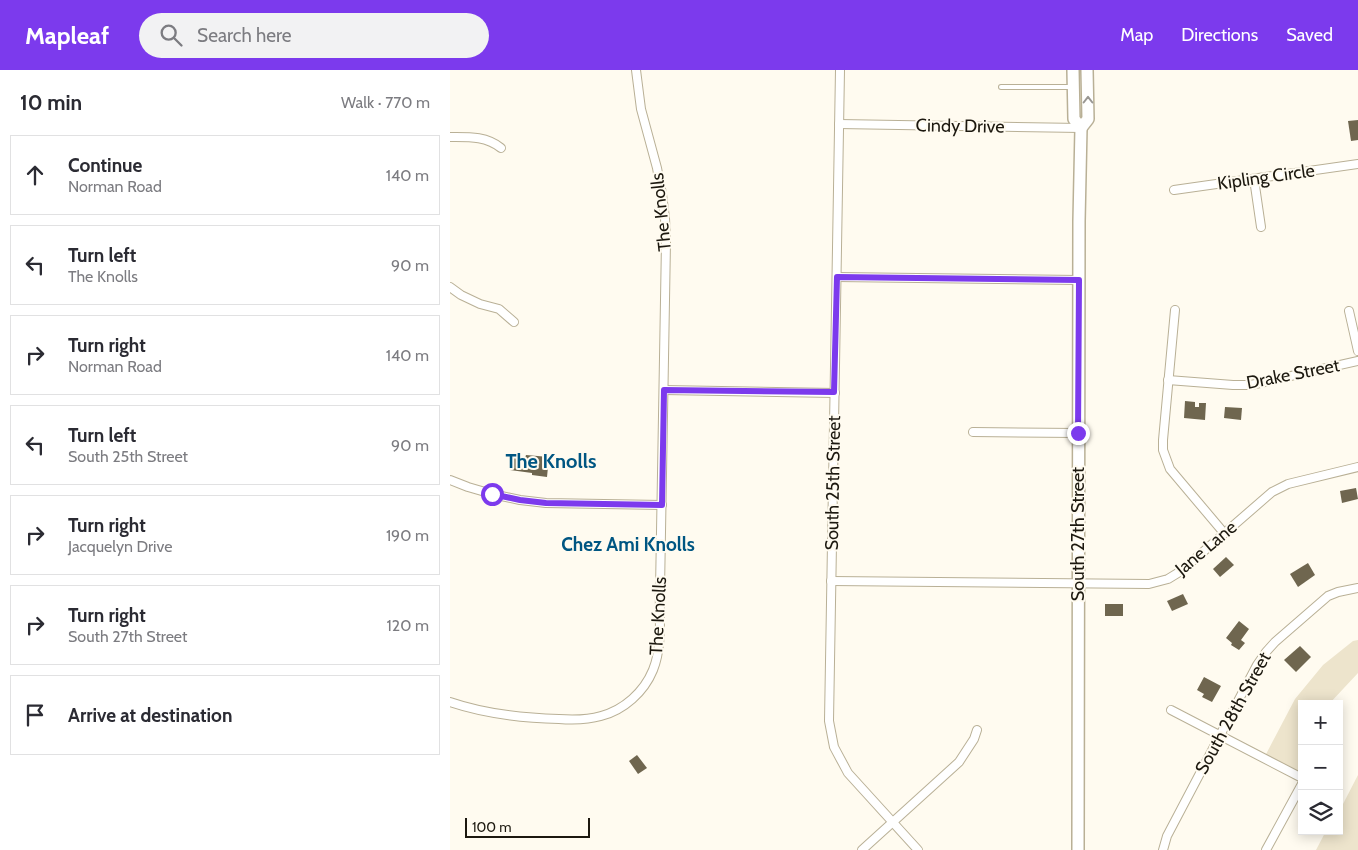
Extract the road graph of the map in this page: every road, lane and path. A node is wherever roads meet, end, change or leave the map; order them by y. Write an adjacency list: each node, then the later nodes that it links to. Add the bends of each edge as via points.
1 (636, 70): 24 (street, The Knolls, via 641,109 657,168 665,218)
2 (840, 70): 7 (street, South 25th Street)
3 (1073, 70): 6 (main road, South 27th Street)
4 (1087, 70): 8 (main road, South 27th Street, one-way to 4, via 1088,119)
5 (1001, 87): 6 (lane)
6 (1073, 87): 8 (main road, South 27th Street, via 1074,119)
7 (839, 124): 8 (street, Cindy Drive); 15 (street, South 25th Street)
8 (1081, 128): 16 (main road, South 27th Street)
9 (450, 137): 10 (street, via 478,137)
10 (501, 148)
11 (1358, 164): 12 (street, Kipling Circle)
12 (1254, 179): 13 (street, Kipling Circle); 14 (street)
13 (1174, 190)
14 (1261, 227)
15 (837, 277): 16 (street); 25 (street, South 25th Street)
16 (1079, 280): 27 (main road, South 27th Street)
17 (450, 287): 20 (street, via 480,304 498,309)
18 (1175, 310): 23 (street)
19 (1349, 311): 21 (street)
20 (514, 322)
21 (1358, 351)
22 (1358, 361): 23 (street, Drake Street, via 1251,385)
23 (1168, 380): 31 (street, via 1163,440 1166,460 1176,478)
24 (664, 390): 25 (street); 30 (street, The Knolls)
25 (834, 392): 32 (street, South 25th Street)
26 (973, 432): 27 (street)
27 (1078, 433): 33 (main road, South 27th Street)
28 (1358, 467): 31 (street, Jane Lane, via 1280,487)
29 (450, 480): 30 (street, via 492,494 529,501)
30 (662, 505): 35 (street, The Knolls, via 657,659 646,683 630,701 608,714 578,720 513,716)
31 (1224, 533): 33 (street, Jane Lane, via 1175,575 1159,583)
32 (831, 581): 33 (street, Jane Lane); 41 (street, South 25th Street, via 829,720 834,747 848,773)
33 (1078, 584): 44 (main road, South 27th Street)
34 (1358, 588): 38 (street, South 28th Street, via 1328,596 1274,642 1258,664)
35 (450, 702)
36 (1171, 710): 38 (street)
37 (977, 730): 41 (street, via 959,762)
38 (1220, 735): 39 (street); 45 (street, South 28th Street, via 1167,836)
39 (1298, 776)
40 (1299, 790): 46 (street)
41 (892, 823): 42 (street); 43 (street, South 25th Street)
42 (862, 850)
43 (918, 850)
44 (1078, 850)
45 (1163, 850)
46 (1266, 850)

